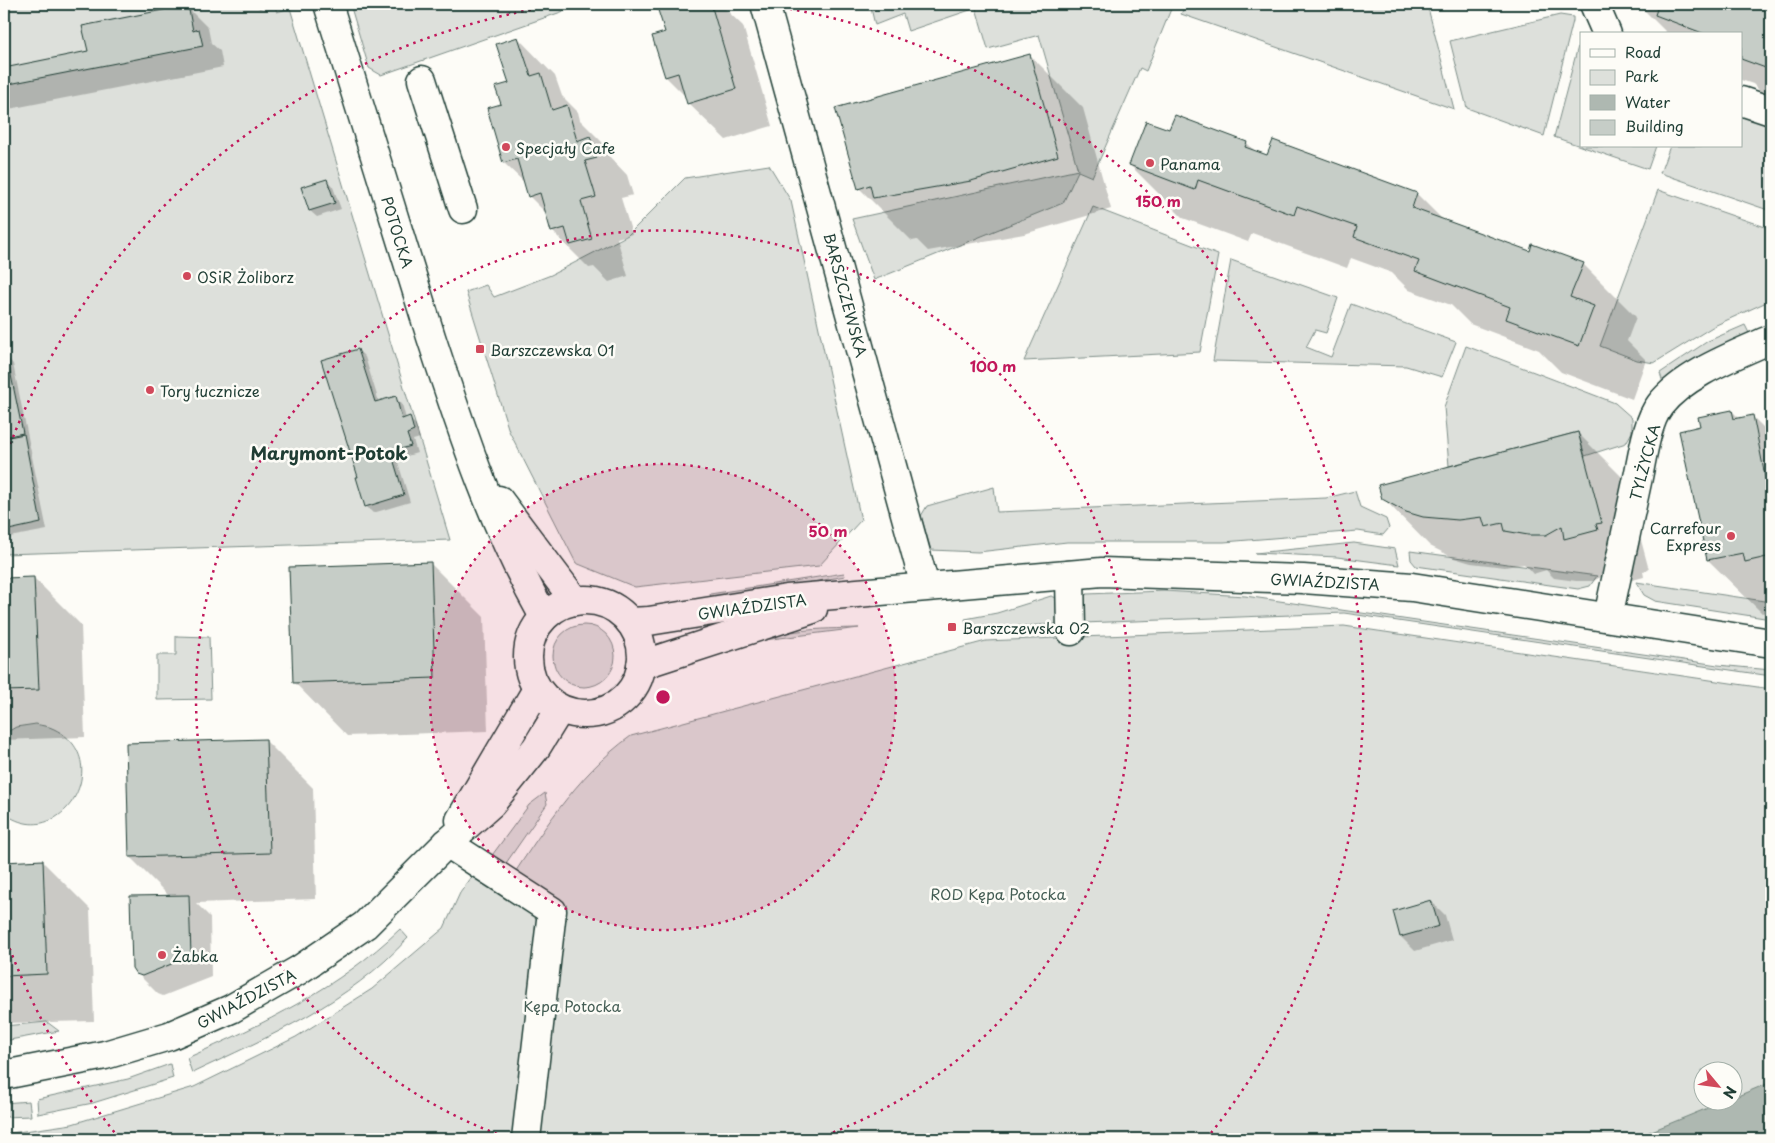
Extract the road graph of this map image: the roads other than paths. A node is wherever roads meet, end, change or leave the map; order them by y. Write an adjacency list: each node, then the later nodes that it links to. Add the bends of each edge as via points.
1 (328, 4): 10 (street, POTOCKA)
2 (765, 4): 12 (street, BARSZCZEWSKA)
3 (1594, 4): 4 (street)
4 (1607, 32)
5 (422, 80): 8 (street)
6 (1742, 101): 7 (street)
7 (1771, 111)
8 (463, 209)
9 (1771, 339): 16 (street, TYLŻYCKA, via 1694,378 1659,406 1647,437)
10 (471, 460): 14 (street, POTOCKA); 15 (street, POTOCKA, via 504,540)
11 (1070, 574): 12 (street, GWIAŹDZISTA); 16 (street, GWIAŹDZISTA, via 1102,572 1303,579 1412,587); 18 (street)
12 (925, 586): 13 (street, GWIAŹDZISTA)
13 (876, 592): 17 (street, GWIAŹDZISTA, via 787,599); 20 (street, GWIAŹDZISTA)
14 (575, 601): 15 (street, via 558,606); 17 (street, via 600,602)
15 (544, 617): 21 (street, via 530,639 528,665)
16 (1608, 617): 19 (street, GWIAŹDZISTA)
17 (630, 622): 20 (street, via 640,642)
18 (1071, 631)
19 (1771, 643)
20 (641, 665): 22 (street, via 636,683 625,698 610,708 585,714)
21 (537, 689): 22 (street); 23 (street, GWIAŹDZISTA)
22 (560, 709): 23 (street, GWIAŹDZISTA, via 536,748 491,804)
23 (447, 843): 24 (street, GWIAŹDZISTA, via 365,925 299,970 231,1009 169,1036 105,1055); 25 (street, via 552,911)
24 (4, 1075)
25 (526, 1139)

